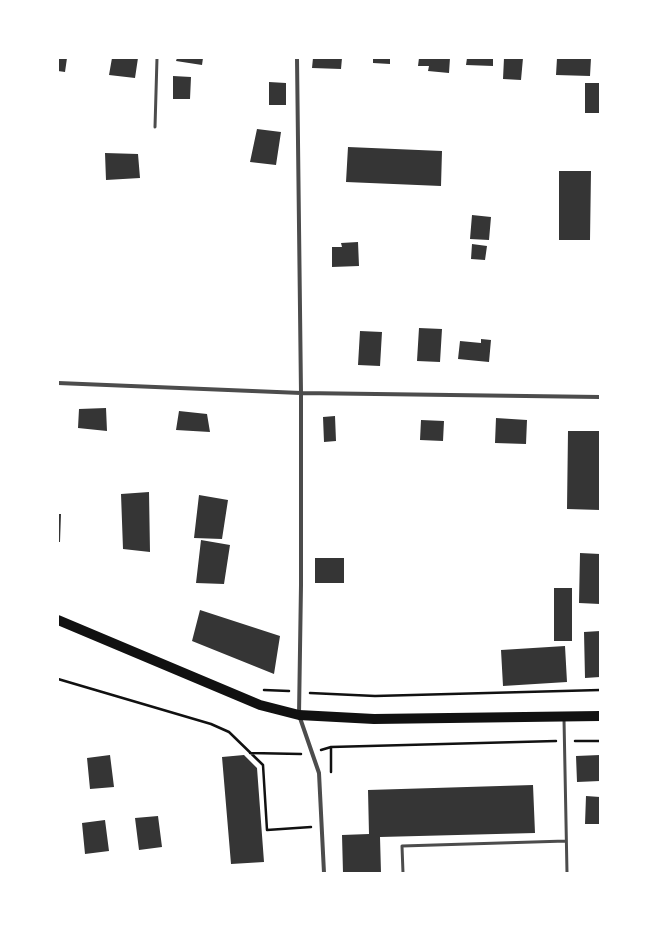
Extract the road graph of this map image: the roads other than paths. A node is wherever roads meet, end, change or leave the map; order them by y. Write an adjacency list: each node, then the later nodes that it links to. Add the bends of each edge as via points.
1 (157, 58): 3 (lane)
2 (297, 58): 5 (street)
3 (155, 127)
4 (58, 383): 5 (street)
5 (301, 393): 6 (street); 8 (street)
6 (600, 397)
7 (58, 620): 8 (main road, via 260,705)
8 (299, 715): 10 (main road, via 374,719); 12 (street, via 319,773)
9 (600, 716): 10 (main road)
10 (564, 717): 11 (lane)
11 (566, 842): 13 (lane, via 402,846); 14 (lane)
12 (324, 873)
13 (403, 873)
14 (567, 873)

